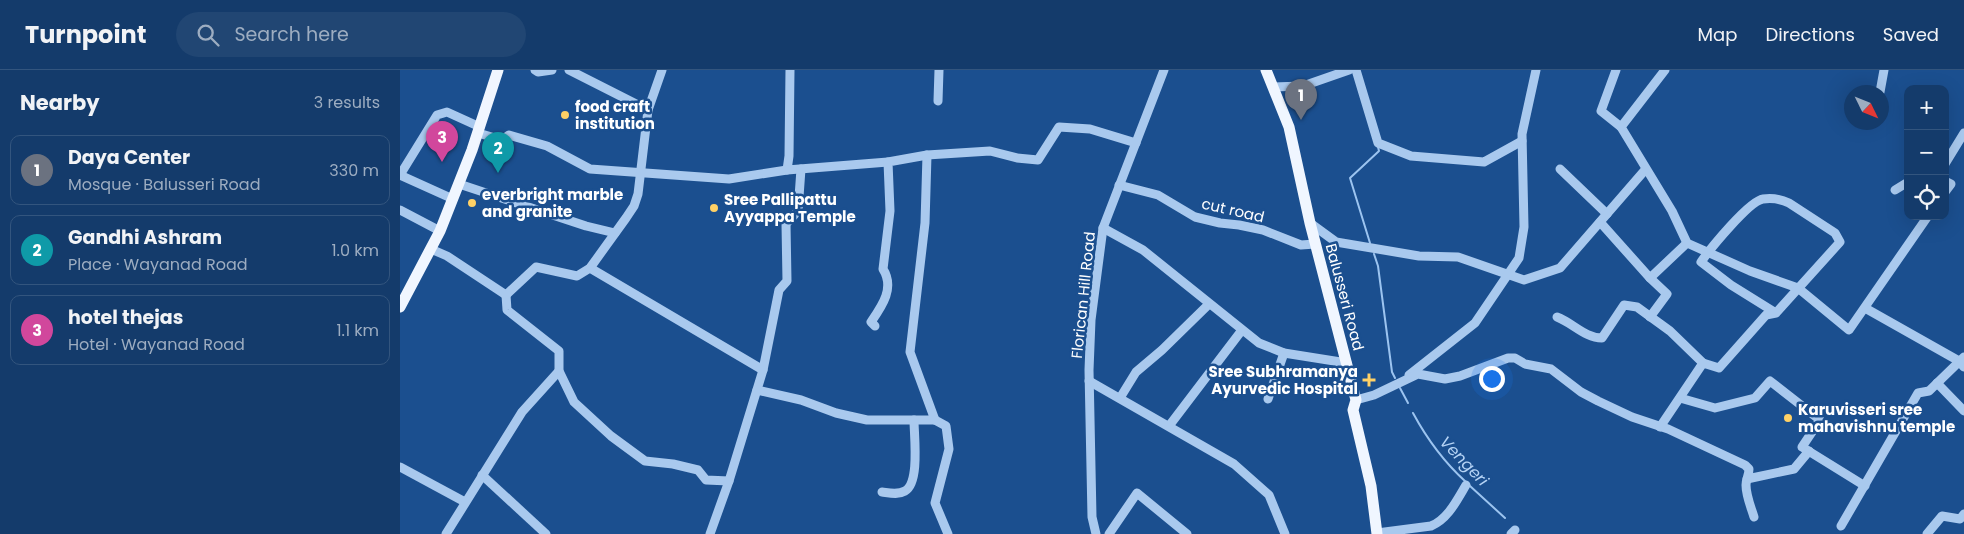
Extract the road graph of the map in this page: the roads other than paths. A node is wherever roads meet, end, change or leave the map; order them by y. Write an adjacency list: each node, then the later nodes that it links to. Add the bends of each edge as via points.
1 (498, 70): 21 (main road)
2 (535, 70): 3 (street)
3 (552, 70)
4 (569, 70): 19 (street)
5 (662, 70): 19 (street)
6 (790, 70): 30 (street)
7 (939, 70): 18 (street)
8 (1164, 70): 24 (street, Florican Hill Road)
9 (1266, 70): 17 (main road, Balusseri Road)
10 (1349, 70): 17 (street, via 1303,86)
11 (1356, 70): 23 (street, via 1378,143 1411,156 1484,162)
12 (1536, 70): 23 (street)
13 (1665, 70): 20 (street)
14 (1884, 70): 16 (street)
15 (1615, 71): 20 (street, via 1601,111)
16 (1881, 85)
17 (1273, 87): 43 (main road, Balusseri Road, via 1289,127)
18 (938, 101)
19 (648, 110): 32 (street)
20 (1621, 127): 31 (street)
21 (479, 130): 32 (street, via 502,140 510,135 547,146 590,169); 33 (street, via 447,112 437,115); 34 (main road)
22 (1964, 132): 26 (street)
23 (1522, 141): 52 (street, via 1524,227 1519,258)
24 (1136, 143): 25 (street, via 1090,129 1058,127 1038,160 990,151); 36 (street, Florican Hill Road)
25 (927, 156): 27 (street); 80 (street, via 925,222 910,352)
26 (1949, 157)
27 (888, 162): 28 (street); 62 (street, via 890,211 883,269 888,277 886,299 871,322)
28 (801, 169): 30 (street); 68 (street, via 798,211 786,224 787,281 780,290)
29 (1560, 169): 40 (street)
30 (787, 170): 32 (street, via 729,179)
31 (1645, 170): 40 (street); 47 (street, via 1672,210)
32 (640, 172): 46 (street, via 634,206)
33 (400, 175): 38 (street)
34 (458, 184): 38 (main road); 46 (street)
35 (1904, 184): 37 (street)
36 (1119, 185): 44 (street, Florican Hill Road); 48 (street, cut road, via 1158,195 1195,217 1263,230 1301,244)
37 (1895, 190)
38 (453, 199): 45 (main road)
39 (400, 210): 45 (street)
40 (1607, 214): 42 (street)
41 (1925, 220): 58 (street)
42 (1600, 222): 52 (street, via 1560,268 1524,280); 53 (street)
43 (1310, 224): 48 (main road, Balusseri Road); 52 (street, via 1336,242 1419,256 1458,257)
44 (1103, 228): 57 (street, via 1143,250); 70 (street, Florican Hill Road, via 1091,320)
45 (440, 231): 49 (main road)
46 (615, 233): 51 (street)
47 (1688, 243): 50 (street); 53 (street)
48 (1315, 244): 66 (main road, Balusseri Road)
49 (431, 249): 55 (street); 56 (main road)
50 (1708, 252): 54 (street); 54 (street, via 1746,209 1761,199 1782,200 1835,233 1840,242); 59 (street, via 1701,262)
51 (590, 268): 55 (street, via 577,276 536,267); 68 (street)
52 (1509, 273): 71 (street, via 1475,323)
53 (1650, 278): 61 (street, via 1667,294)
54 (1798, 288): 58 (street, via 1849,330); 59 (street)
55 (506, 295): 69 (street, via 507,310 559,351)
56 (402, 300)
57 (1209, 304): 63 (street); 74 (street, via 1136,372)
58 (1865, 308): 65 (street)
59 (1776, 313): 67 (street, via 1766,315 1719,368)
60 (1557, 317): 61 (street, via 1592,338 1602,338 1624,305 1637,307)
61 (1650, 318): 67 (street, via 1670,331)
62 (875, 326)
63 (1242, 330): 64 (street, via 1260,343); 81 (street)
64 (1284, 353): 66 (street); 76 (street)
65 (1962, 362): 72 (street)
66 (1347, 363): 77 (main road, Balusseri Road)
67 (1703, 363): 75 (street)
68 (763, 370): 73 (street)
69 (559, 371): 85 (street, via 522,412); 87 (street, via 574,402 611,436 645,461 698,470 706,480)
70 (1089, 381): 74 (street); 101 (street, Florican Hill Road, via 1092,517)
71 (1398, 382): 77 (street); 82 (street, via 1418,374 1445,379 1515,358 1525,364 1551,369 1581,392)
72 (1937, 383): 78 (street); 89 (street, via 1929,391 1918,393)
73 (757, 390): 79 (street, via 867,420); 87 (street)
74 (1120, 398): 81 (street)
75 (1680, 398): 82 (street); 83 (street, via 1716,408 1755,398 1770,381 1820,420 1802,446)
76 (1268, 399)
77 (1356, 400): 96 (main road, Balusseri Road, via 1353,410 1371,486)
78 (1964, 411)
79 (914, 420): 80 (street); 90 (street, via 912,483 907,491)
80 (935, 420): 100 (street, via 946,426 949,449 935,503)
81 (1169, 426): 104 (street, via 1234,464 1269,496)
82 (1660, 427): 86 (street, via 1745,465 1749,469)
83 (1809, 451): 86 (street, via 1794,469); 89 (street)
84 (400, 467): 91 (street)
85 (482, 475): 91 (street); 98 (street)
86 (1747, 479): 93 (street)
87 (729, 481): 99 (street)
88 (1466, 485): 95 (street, via 1438,523)
89 (1865, 486): 94 (street)
90 (882, 492)
91 (465, 502): 97 (street)
92 (1964, 514): 105 (street, via 1960,519 1942,516)
93 (1754, 517)
94 (1841, 526)
95 (1412, 531): 96 (street)
96 (1377, 533)
97 (446, 534)
98 (546, 534)
99 (710, 534)
100 (948, 534)
101 (1096, 534)
102 (1109, 534): 103 (street, via 1137,494)
103 (1187, 534)
104 (1285, 534)
105 (1927, 534)

